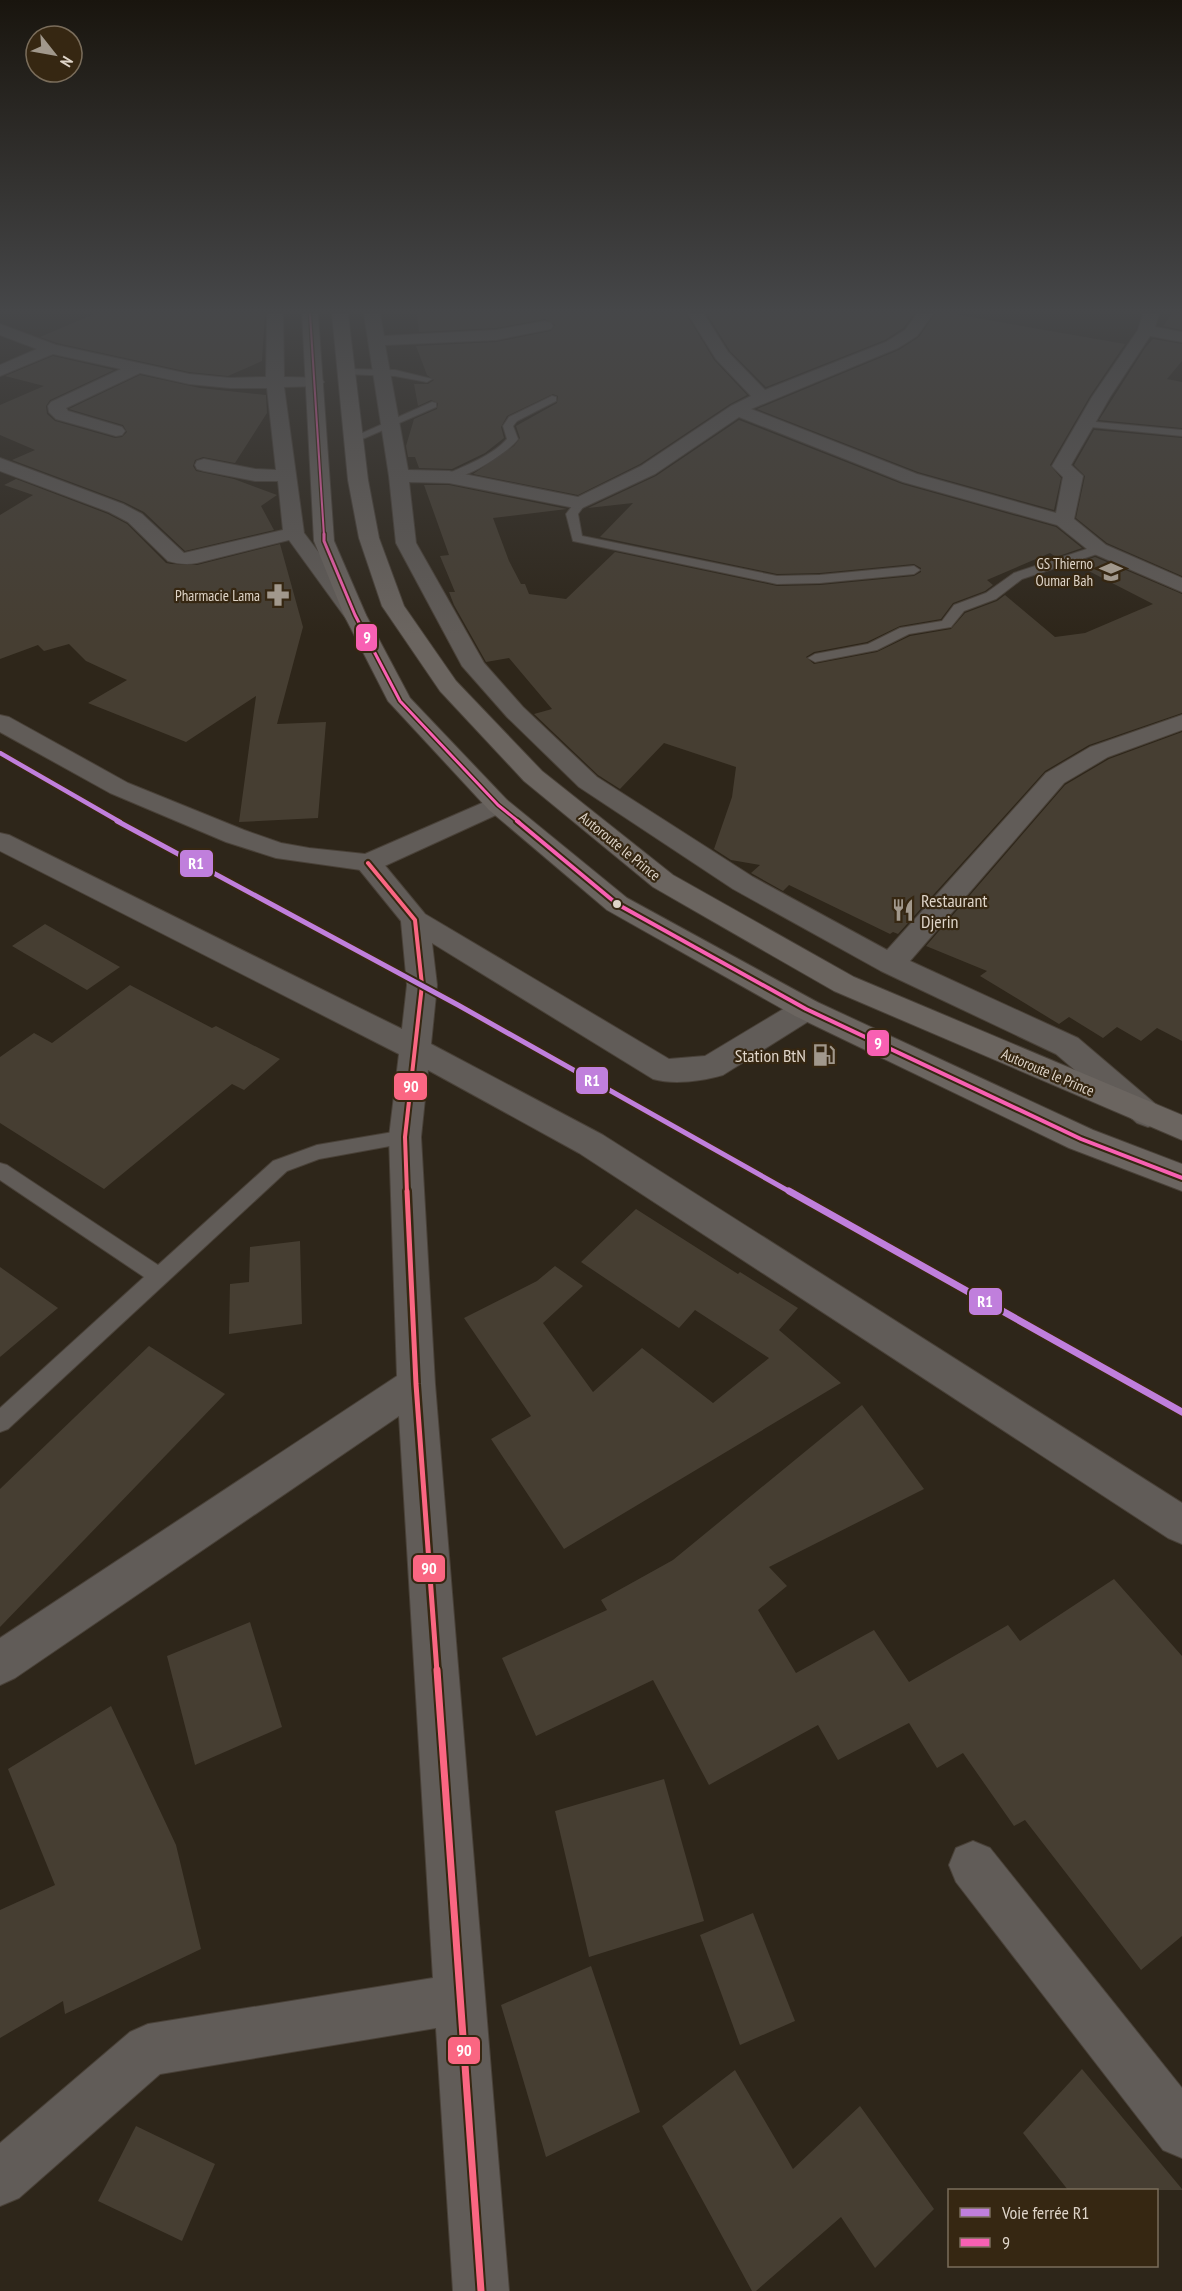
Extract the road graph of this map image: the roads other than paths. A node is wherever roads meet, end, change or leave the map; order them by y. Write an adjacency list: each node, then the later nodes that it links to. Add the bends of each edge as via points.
1 (82, 421): 12 (street)
2 (279, 421): 17 (street)
3 (317, 421): 26 (main road, via 324,541)
4 (352, 421): 14 (main road, Autoroute le Prince)
5 (394, 421): 10 (lane)
6 (512, 421): 19 (lane, via 508,426 513,439 506,447)
7 (721, 421): 20 (street, via 648,470)
8 (765, 421): 21 (street, via 910,478)
9 (1087, 421): 11 (street)
10 (389, 423): 14 (lane); 18 (street)
11 (1085, 424): 13 (lane); 21 (street, via 1061,466 1073,476)
12 (116, 431)
13 (1182, 433)
14 (354, 439): 37 (main road, Autoroute le Prince, via 369,538 393,606 447,686 533,776 663,881 844,984)
15 (0, 464): 22 (street, via 135,518 175,557 197,557)
16 (204, 465): 17 (street, via 255,475)
17 (286, 476): 22 (street)
18 (399, 476): 19 (street); 34 (street, via 406,543 474,666 515,712 588,782 743,883)
19 (449, 477): 20 (street)
20 (580, 503): 24 (lane, via 572,514 576,538 777,580)
21 (1064, 521): 23 (street)
22 (294, 533): 26 (street)
23 (1100, 549): 25 (street); 27 (lane, via 1018,576 991,596 959,608 946,624 905,631 872,647)
24 (914, 570)
25 (1182, 586)
26 (355, 615): 30 (main road, via 400,701)
27 (815, 658)
28 (0, 722): 32 (street, via 119,788 235,836 276,850)
29 (1182, 722): 34 (street, via 1099,752 1055,778)
30 (498, 805): 32 (street); 35 (main road, via 617,904)
31 (0, 841): 36 (street)
32 (368, 863): 33 (street)
33 (415, 920): 35 (street, via 664,1071 712,1067); 36 (street, via 422,985)
34 (891, 964): 37 (street, via 1067,1046)
35 (806, 1010): 41 (main road, via 1081,1139)
36 (415, 1049): 39 (street); 45 (street, via 591,1144)
37 (1148, 1115): 38 (main road, Autoroute le Prince)
38 (1182, 1128)
39 (405, 1137): 42 (lane, via 317,1152 280,1166); 43 (street)
40 (0, 1170): 42 (lane)
41 (1182, 1178)
42 (159, 1276): 44 (lane)
43 (416, 1384): 46 (street); 48 (street)
44 (0, 1422)
45 (1182, 1525)
46 (0, 1663)
47 (973, 1865): 49 (street)
48 (460, 1999): 50 (street, via 148,2050); 51 (street)
49 (1182, 2131)
50 (0, 2179)
51 (481, 2291)

